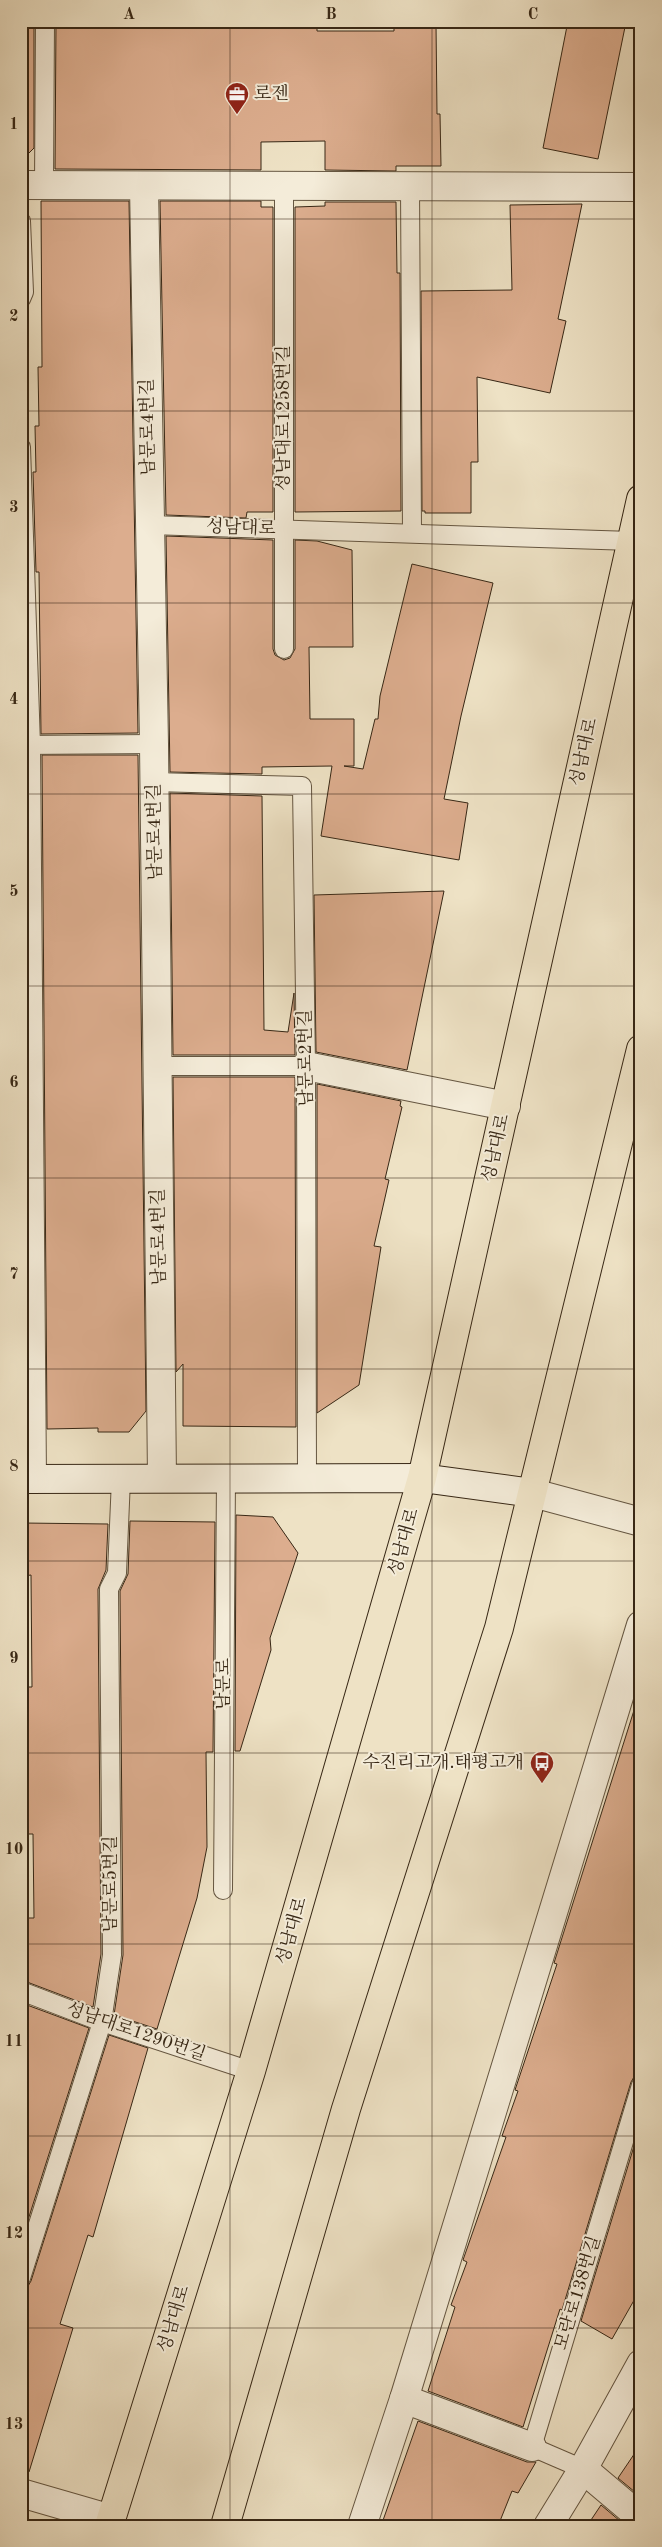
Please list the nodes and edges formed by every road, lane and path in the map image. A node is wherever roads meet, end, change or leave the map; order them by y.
1 (45, 21) edge
2 (33, 185) edge
3 (144, 186) junction
4 (284, 186) junction
5 (410, 186) junction
6 (641, 187) edge
7 (21, 221) edge
8 (21, 299) edge
9 (21, 447) edge
10 (641, 499) edge
11 (150, 525) junction
12 (284, 529) junction
13 (412, 533) junction
14 (632, 540) junction
15 (284, 649) dead end
16 (154, 744) junction
17 (26, 745) edge
18 (154, 782) junction
19 (641, 1049) edge
20 (157, 1066) junction
21 (306, 1066) junction
22 (506, 1106) junction
23 (162, 1478) junction
24 (226, 1478) junction
25 (307, 1478) junction
26 (422, 1478) junction
27 (29, 1479) edge
28 (121, 1479) junction
29 (533, 1493) junction
30 (641, 1522) edge
31 (641, 1625) edge
32 (223, 1890) dead end
33 (21, 1991) edge
34 (102, 2022) junction
35 (252, 2072) junction
36 (641, 2085) edge
37 (21, 2278) edge
38 (641, 2364) edge
39 (404, 2399) junction
40 (532, 2446) junction
41 (582, 2469) junction
42 (21, 2493) edge
43 (641, 2518) edge
44 (110, 2522) edge
45 (225, 2526) edge
46 (362, 2526) edge
47 (548, 2526) edge

1 - 2 lane
2 - 3 street
3 - 4 street
3 - 11 street, 남문로4번길
4 - 5 street
4 - 12 lane, 성남대로1258번길
5 - 6 street
5 - 13 lane
7 - 8 lane
9 - 17 lane
10 - 14 main road, 성남대로
11 - 12 lane, 성남대로
11 - 16 street, 남문로4번길
12 - 13 lane, 성남대로
12 - 15 lane, 성남대로1258번길
13 - 14 lane, 성남대로
14 - 22 main road, 성남대로
16 - 17 lane
16 - 18 street, 남문로4번길
17 - 27 lane
18 - 20 street, 남문로4번길
18 - 21 lane, 남문로2번길
19 - 29 main road
20 - 21 lane
20 - 23 street, 남문로4번길
21 - 22 street
21 - 25 lane, 남문로2번길
22 - 26 main road, 성남대로
23 - 24 street
23 - 28 street
24 - 25 street
24 - 32 lane, 남문로
25 - 26 street
26 - 29 street
26 - 35 main road, 성남대로
27 - 28 street
28 - 34 lane, 남문로5번길
29 - 30 street
29 - 45 main road
31 - 39 street
33 - 34 lane, 성남대로1290번길
34 - 35 lane, 성남대로1290번길
34 - 37 lane, 남문로5번길
35 - 44 main road, 성남대로
36 - 40 lane, 모란로138번길
38 - 41 street
39 - 40 street
39 - 46 street
40 - 41 lane
41 - 43 street
41 - 47 street
42 - 44 street

